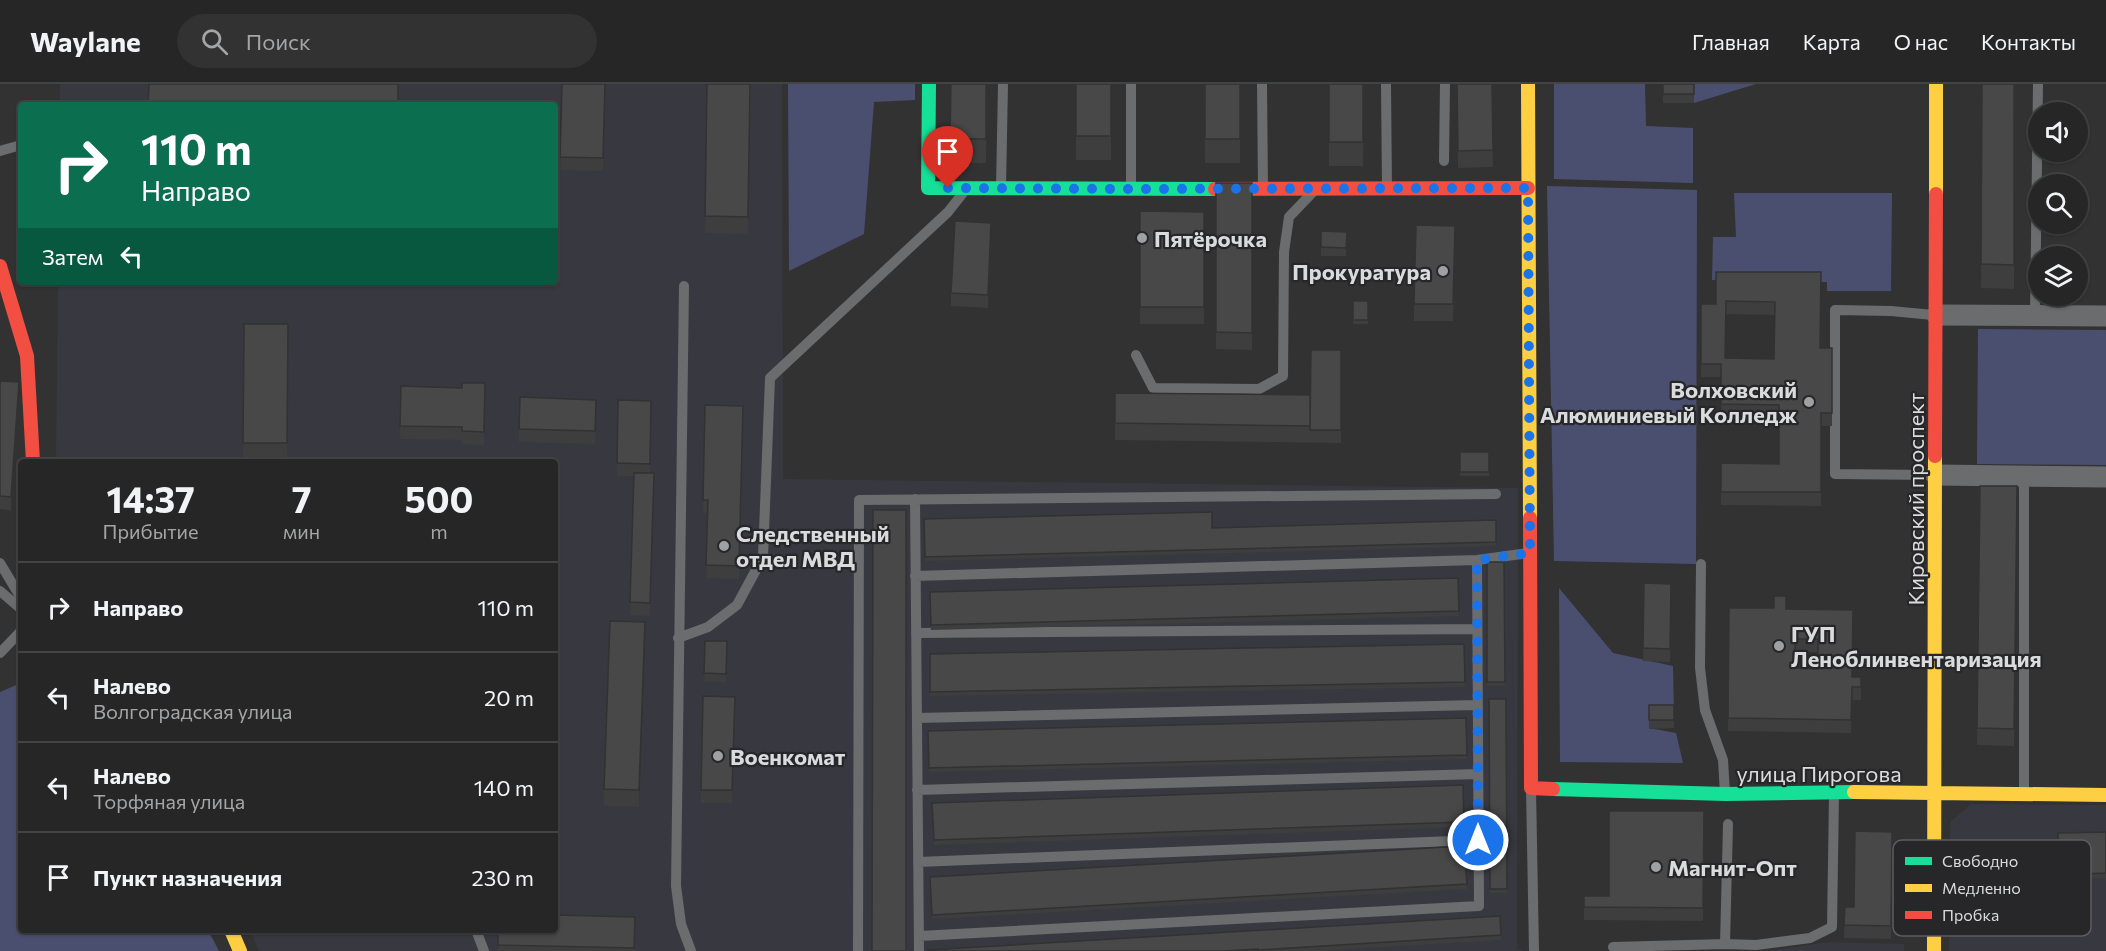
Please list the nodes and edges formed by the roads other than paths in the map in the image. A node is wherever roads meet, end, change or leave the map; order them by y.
1 (929, 84) edge
2 (1003, 84) edge
3 (1131, 84) edge
4 (1262, 84) edge
5 (1386, 84) edge
6 (1445, 84) edge
7 (1528, 84) edge
8 (1936, 84) edge
9 (2038, 84) edge
10 (18, 146) edge
11 (0, 151) edge
12 (1444, 161) dead end
13 (968, 188) junction
14 (1001, 188) junction
15 (1316, 188) junction
16 (1387, 188) junction
17 (1528, 188) junction
18 (1131, 189) junction
19 (1263, 189) junction
20 (0, 266) edge
21 (684, 286) dead end
22 (1936, 315) junction
23 (2035, 315) junction
24 (2106, 316) edge
25 (1136, 355) dead end
26 (33, 459) edge
27 (1936, 475) junction
28 (2024, 476) junction
29 (2106, 477) edge
30 (1496, 494) dead end
31 (915, 499) junction
32 (1530, 553) junction
33 (1477, 560) junction
34 (0, 563) edge
35 (1701, 564) dead end
36 (915, 576) junction
37 (0, 591) edge
38 (18, 593) edge
39 (18, 606) edge
40 (1477, 629) junction
41 (916, 633) junction
42 (18, 634) edge
43 (678, 638) junction
44 (0, 653) edge
45 (1478, 705) junction
46 (917, 718) junction
47 (1478, 774) junction
48 (1531, 788) junction
49 (917, 790) junction
50 (1834, 792) junction
51 (1725, 794) junction
52 (1936, 794) junction
53 (2024, 794) junction
54 (2106, 795) edge
55 (1728, 824) dead end
56 (1478, 840) junction
57 (1935, 840) edge
58 (918, 862) junction
59 (232, 933) edge
60 (477, 933) edge
61 (919, 936) junction
62 (1934, 936) edge
63 (1725, 944) junction
64 (1613, 947) dead end
65 (240, 951) edge
66 (484, 951) edge
67 (691, 951) edge
68 (858, 951) edge
69 (919, 951) edge
70 (1534, 951) edge
71 (1934, 951) edge

1 - 13 street
2 - 14 lane
3 - 18 lane
4 - 19 lane
5 - 16 lane
6 - 12 lane
7 - 17 street
8 - 22 street, Кировский проспект
9 - 23 lane
10 - 11 lane
13 - 14 street
13 - 43 lane
14 - 18 street
15 - 16 street
15 - 19 street
15 - 25 lane
16 - 17 street
17 - 32 street
18 - 19 street
20 - 26 street
21 - 43 lane
22 - 23 street
22 - 27 street, Кировский проспект
22 - 27 lane
23 - 24 street
27 - 28 street
27 - 52 street, Кировский проспект
28 - 29 street
28 - 53 lane
30 - 31 lane
31 - 36 lane
31 - 68 lane
32 - 33 lane
32 - 48 street
33 - 36 lane
33 - 40 lane
34 - 38 lane
35 - 51 lane
36 - 41 lane
37 - 39 lane
40 - 41 lane
40 - 45 lane
41 - 46 lane
42 - 44 lane
43 - 67 lane
45 - 46 lane
45 - 47 lane
46 - 49 lane
47 - 49 lane
47 - 56 lane
48 - 51 street, улица Пирогова
48 - 70 lane
49 - 58 lane
50 - 51 street, улица Пирогова
50 - 52 street, улица Пирогова
50 - 63 lane
52 - 53 street, улица Пирогова
52 - 57 street, Кировский проспект
53 - 54 street, улица Пирогова
55 - 63 lane
56 - 58 lane
56 - 61 lane
58 - 61 lane
59 - 65 street
60 - 66 lane
61 - 69 lane
62 - 71 street, Кировский проспект
63 - 64 lane

